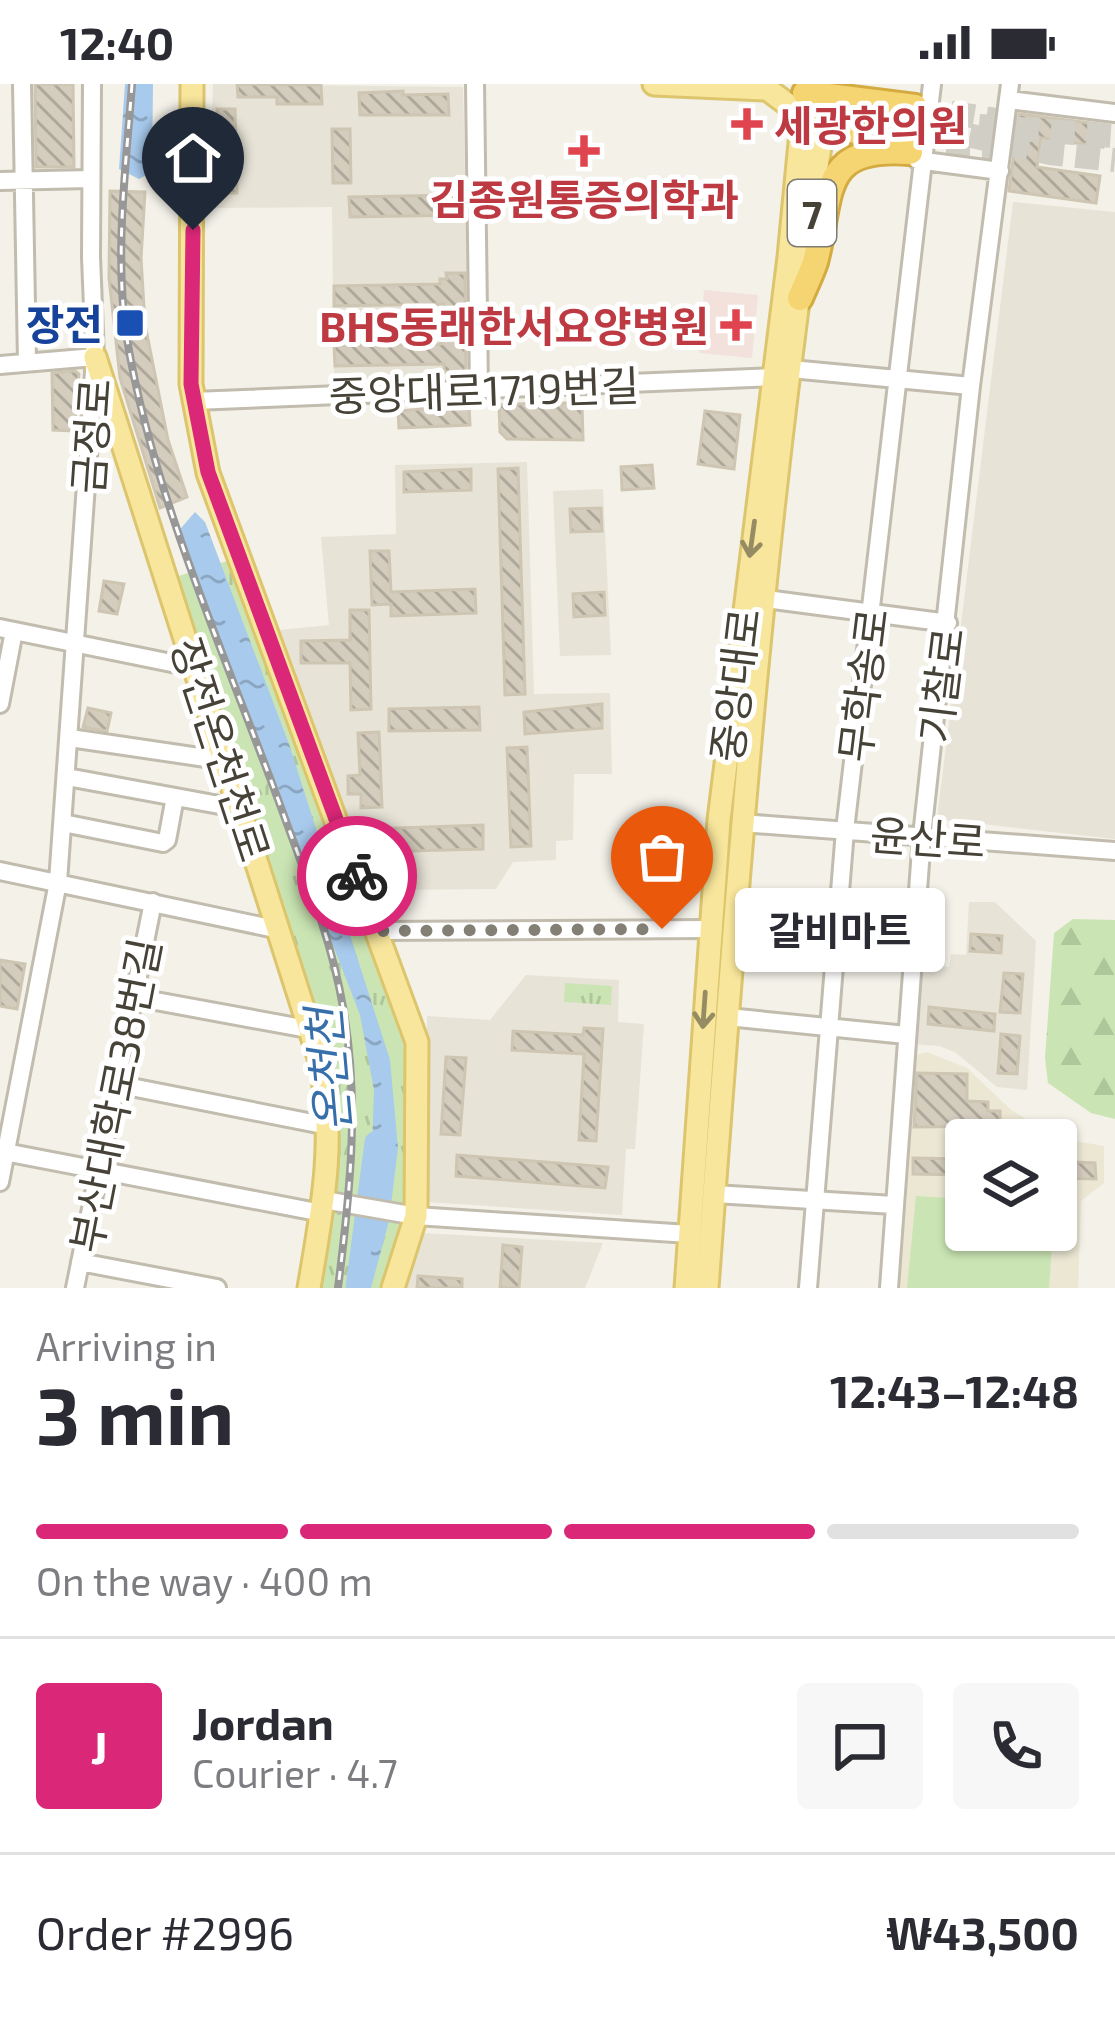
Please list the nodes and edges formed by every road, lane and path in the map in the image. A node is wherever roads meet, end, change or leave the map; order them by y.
1 (22, 84) edge
2 (92, 84) edge
3 (192, 84) edge
4 (475, 84) edge
5 (654, 84) edge
6 (729, 84) edge
7 (875, 84) edge
8 (932, 84) edge
9 (767, 89) junction
10 (1010, 92) edge
11 (816, 99) edge
12 (1115, 113) edge
13 (916, 156) junction
14 (1000, 171) junction
15 (91, 179) junction
16 (23, 180) junction
17 (0, 182) edge
18 (800, 298) junction
19 (95, 356) junction
20 (27, 362) junction
21 (0, 366) edge
22 (782, 373) junction
23 (896, 381) junction
24 (971, 386) junction
25 (479, 390) junction
26 (194, 401) junction
27 (766, 599) junction
28 (871, 613) junction
29 (948, 623) junction
30 (7, 629) edge
31 (77, 644) junction
32 (196, 668) junction
33 (0, 704) edge
34 (70, 738) junction
35 (226, 761) junction
36 (67, 777) junction
37 (175, 797) junction
38 (241, 809) junction
39 (63, 823) junction
40 (742, 823) junction
41 (844, 830) junction
42 (922, 836) junction
43 (1115, 851) edge
44 (0, 872) edge
45 (58, 882) junction
46 (153, 902) junction
47 (709, 929) junction
48 (280, 930) junction
49 (377, 931) junction
50 (134, 997) junction
51 (728, 1018) junction
52 (829, 1027) junction
53 (313, 1030) junction
54 (906, 1035) junction
55 (116, 1084) junction
56 (328, 1126) junction
57 (3, 1152) edge
58 (98, 1172) junction
59 (0, 1182) edge
60 (714, 1194) junction
61 (816, 1199) junction
62 (326, 1205) junction
63 (894, 1205) junction
64 (416, 1216) junction
65 (689, 1234) junction
66 (80, 1262) junction
67 (75, 1288) edge
68 (218, 1288) edge
69 (309, 1288) edge
70 (393, 1288) edge
71 (686, 1288) edge
72 (707, 1288) edge
73 (808, 1288) edge
74 (890, 1288) edge

1 - 16 street
2 - 15 street, 금정로
3 - 26 main road
4 - 25 street
5 - 9 main road
6 - 9 main road
7 - 11 highway
8 - 13 street, 무학송로
9 - 11 main road
10 - 12 street
10 - 14 street, 기찰로
11 - 13 highway
11 - 18 main road, 중앙대로 / 7
11 - 22 main road, 중앙대로 / 7
13 - 14 street
13 - 18 highway
13 - 23 street, 무학송로
14 - 24 street, 기찰로
15 - 16 street
15 - 19 street, 금정로
16 - 17 street
16 - 20 street
18 - 22 main road, 중앙대로 / 7
19 - 20 street
19 - 31 street, 금정로
19 - 32 main road, 장전온천천로
20 - 21 street
22 - 23 street, 중앙대로1719번길
22 - 25 street, 중앙대로1719번길
22 - 27 main road, 중앙대로 / 7
22 -> 47 main road, 중앙대로 / 7
23 - 24 street, 중앙대로1719번길
23 - 28 street, 무학송로
24 - 29 street, 기찰로
25 - 26 street, 중앙대로1719번길
26 - 49 main road
27 - 28 street
27 - 40 main road, 중앙대로 / 7
28 - 29 street
28 - 41 street, 무학송로
29 - 42 street, 기찰로
30 - 31 street
30 - 33 street
31 - 32 street
31 - 34 street, 금정로
32 - 35 main road, 장전온천천로
34 - 35 street
34 - 36 street, 금정로
35 - 38 main road, 장전온천천로
36 - 37 street
36 - 39 street, 금정로
37 - 38 street
37 - 39 street
38 - 48 main road, 장전온천천로
39 - 45 street, 금정로
40 - 41 street, 윤산로
40 - 51 main road, 중앙대로 / 7
41 - 42 street, 윤산로
41 - 52 street, 무학송로
42 - 43 street, 윤산로
42 - 54 street, 기찰로
44 - 45 street
45 - 46 street
45 - 57 street, 금정로
46 - 48 street
46 - 50 street, 부산대학로38번길
47 - 49 street
47 -> 65 main road, 중앙대로 / 7
48 - 53 main road, 장전온천천로
49 - 64 main road
50 - 53 street
50 - 55 street, 부산대학로38번길
51 - 52 street
51 - 60 main road, 중앙대로 / 7
52 - 54 street
52 - 61 street, 무학송로
53 - 56 main road, 장전온천천로
54 - 63 street, 기찰로
55 - 56 street
55 - 58 street, 부산대학로38번길
56 - 62 main road, 장전온천천로
57 - 58 street
57 - 59 street, 금정로
58 - 62 street
58 - 66 street, 부산대학로38번길
60 - 61 street
60 - 72 main road, 중앙대로 / 7
61 - 63 street
61 - 73 street, 무학송로
62 - 64 street
62 - 69 main road, 장전온천천로
63 - 74 street, 기찰로
64 - 65 street
64 - 70 main road
65 - 71 main road, 중앙대로 / 7
66 - 67 street, 부산대학로38번길
66 - 68 street

